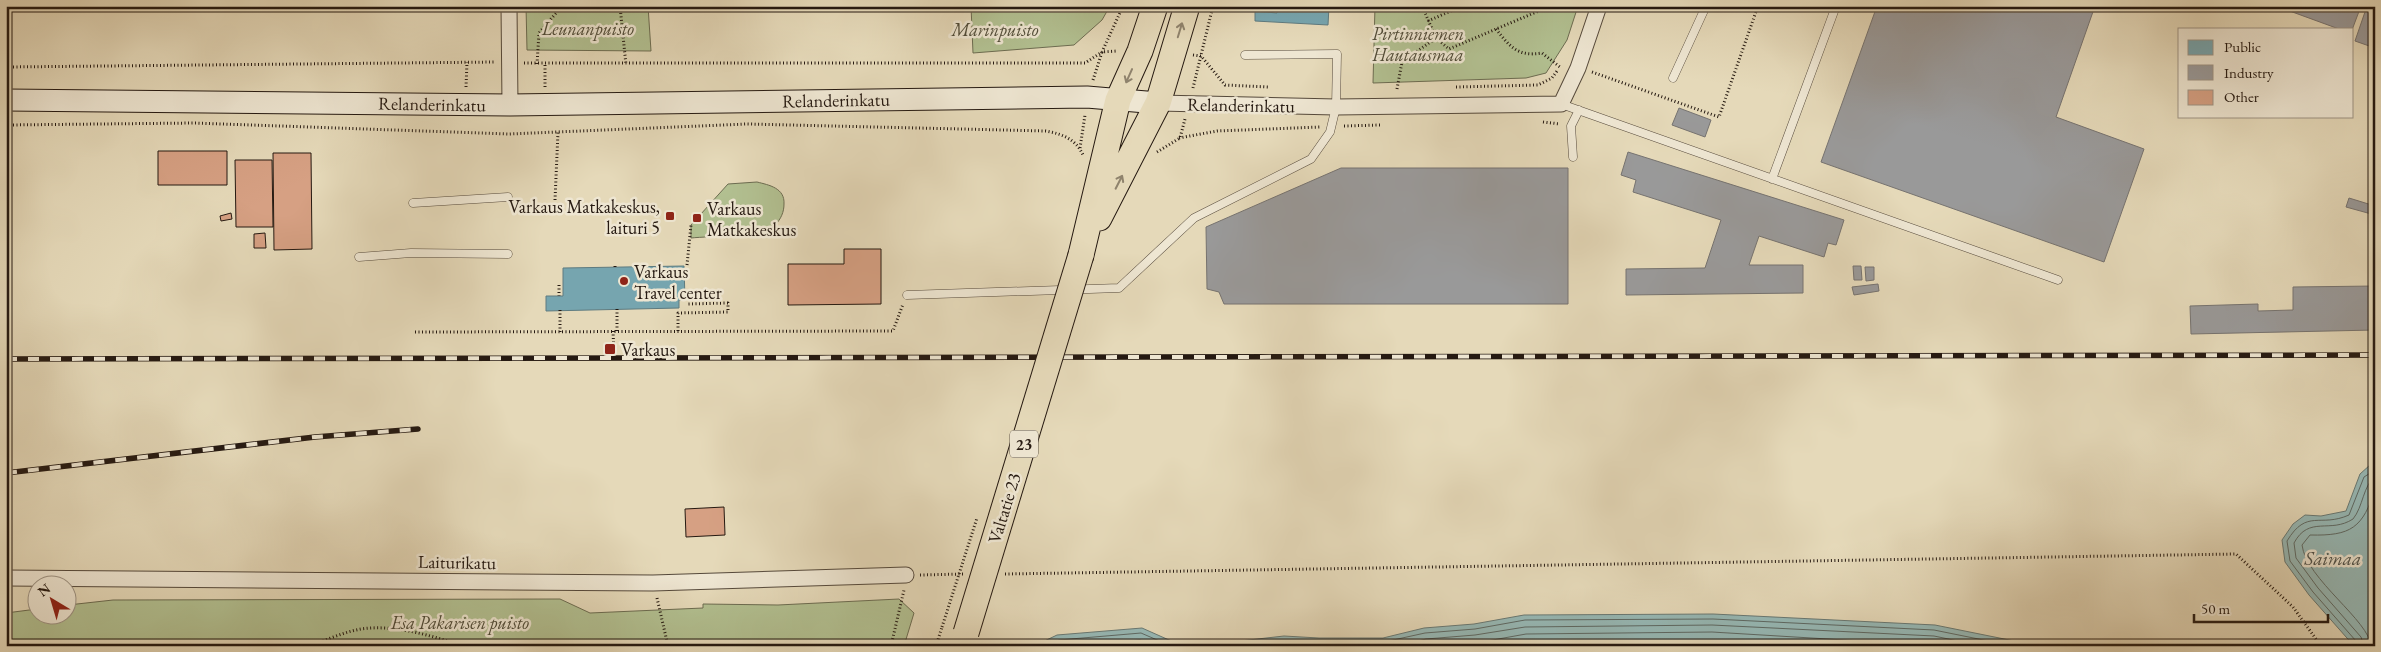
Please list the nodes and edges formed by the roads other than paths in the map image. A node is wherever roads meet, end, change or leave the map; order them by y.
1 (509, 6) edge
2 (1155, 6) edge
3 (1187, 6) edge
4 (1599, 6) edge
5 (1706, 6) edge
6 (1836, 6) edge
7 (1245, 54) dead end
8 (1673, 78) dead end
9 (6, 100) edge
10 (1118, 100) junction
11 (1158, 103) junction
12 (1561, 104) junction
13 (510, 105) junction
14 (1336, 106) junction
15 (1579, 110) junction
16 (1573, 157) dead end
17 (1772, 179) junction
18 (508, 197) dead end
19 (413, 203) dead end
20 (1083, 247) junction
21 (508, 254) dead end
22 (359, 257) dead end
23 (2058, 280) dead end
24 (907, 294) road end
25 (906, 575) road end
26 (6, 578) edge
27 (964, 639) edge

1 - 13 street
2 -> 10 highway, 23
11 -> 3 highway, 23
4 - 12 street
5 - 8 lane
6 - 17 lane
7 - 14 lane
9 - 13 main road, Relanderinkatu
10 - 11 main road, Relanderinkatu
10 - 13 main road, Relanderinkatu
10 - 20 highway, Valtatie 23 / 23
11 - 14 street, Relanderinkatu
20 -> 11 highway, Valtatie 23 / 23
12 - 14 street, Relanderinkatu
12 - 15 lane
14 - 24 lane
15 - 16 lane
15 - 17 lane
17 - 23 lane
18 - 19 lane
20 - 27 highway, Valtatie 23 / 23, bridge
21 - 22 lane
25 - 26 street, Laiturikatu

